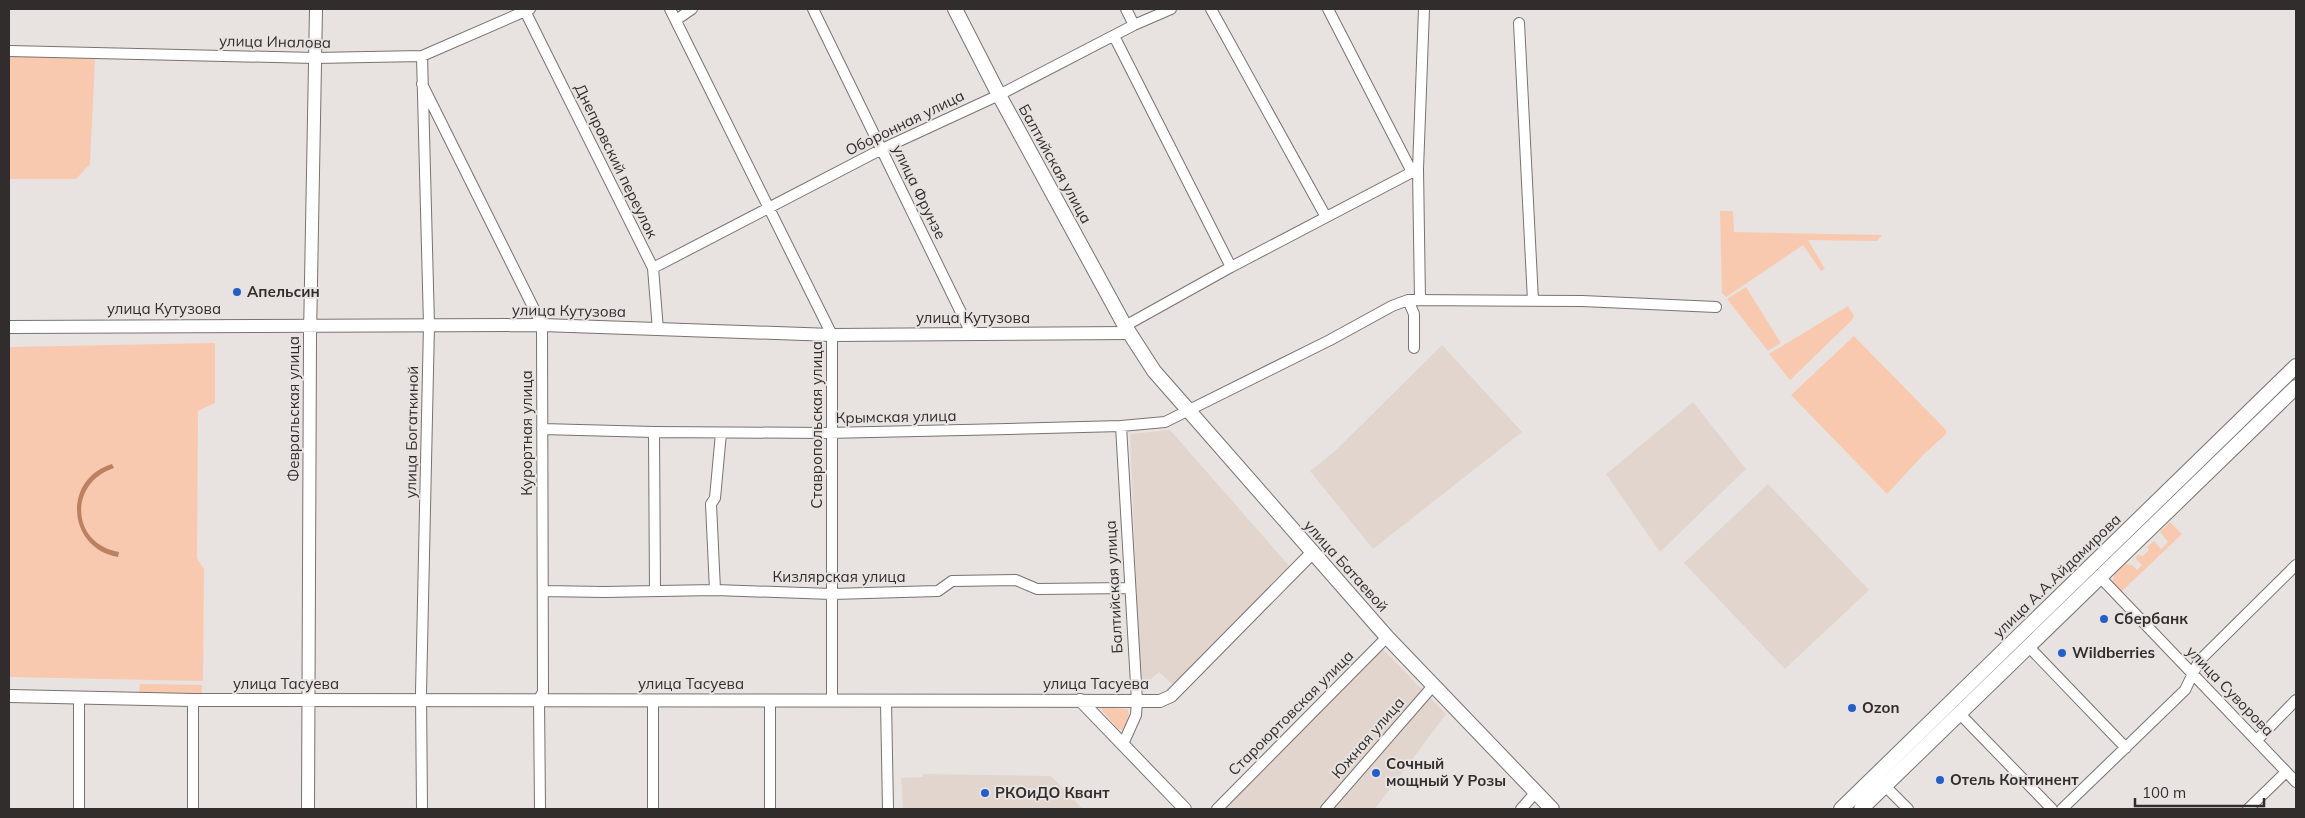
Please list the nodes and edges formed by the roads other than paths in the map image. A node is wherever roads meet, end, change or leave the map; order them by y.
1 (316, 9) edge
2 (670, 9) edge
3 (692, 9) edge
4 (813, 9) edge
5 (956, 9) edge
6 (1126, 9) edge
7 (1171, 9) edge
8 (1211, 9) edge
9 (1328, 9) edge
10 (1424, 9) edge
11 (528, 10) edge
12 (676, 20) junction
13 (1519, 23) dead end
14 (1134, 25) junction
15 (1114, 36) junction
16 (9, 52) edge
17 (422, 56) junction
18 (315, 58) junction
19 (422, 84) junction
20 (999, 95) junction
21 (882, 149) junction
22 (1415, 170) junction
23 (769, 208) junction
24 (1326, 217) junction
25 (1231, 267) junction
26 (653, 268) junction
27 (1408, 300) junction
28 (1420, 300) junction
29 (1533, 301) junction
30 (1716, 306) dead end
31 (311, 325) junction
32 (429, 325) junction
33 (542, 325) junction
34 (9, 326) edge
35 (658, 330) junction
36 (1127, 330) junction
37 (832, 335) junction
38 (972, 335) junction
39 (1414, 348) dead end
40 (2296, 366) edge
41 (2296, 387) edge
42 (1188, 410) junction
43 (1121, 426) junction
44 (542, 429) junction
45 (654, 432) junction
46 (833, 432) junction
47 (721, 433) junction
48 (1312, 553) junction
49 (2296, 565) edge
50 (2100, 577) junction
51 (1130, 588) junction
52 (715, 590) junction
53 (542, 591) junction
54 (655, 591) junction
55 (832, 594) junction
56 (1387, 638) junction
57 (2028, 646) junction
58 (2192, 674) junction
59 (1432, 687) junction
60 (9, 696) edge
61 (79, 696) junction
62 (540, 699) junction
63 (193, 700) junction
64 (308, 700) junction
65 (421, 700) junction
66 (770, 700) junction
67 (832, 700) junction
68 (1080, 700) junction
69 (2296, 700) edge
70 (653, 701) junction
71 (1137, 701) junction
72 (886, 702) junction
73 (1959, 714) junction
74 (2257, 740) junction
75 (1123, 744) junction
76 (2126, 748) junction
77 (2286, 772) junction
78 (2296, 782) edge
79 (1885, 786) junction
80 (1536, 792) junction
81 (79, 809) edge
82 (193, 809) edge
83 (308, 809) edge
84 (422, 809) edge
85 (540, 809) edge
86 (653, 809) edge
87 (770, 809) edge
88 (888, 809) edge
89 (1185, 809) edge
90 (1217, 809) edge
91 (1326, 809) edge
92 (1521, 809) edge
93 (1552, 809) edge
94 (1841, 809) edge
95 (1861, 809) edge
96 (1908, 809) edge
97 (2052, 809) edge
98 (2062, 809) edge
99 (2248, 809) edge

1 - 18 street, Февральская улица
2 - 12 street, Ставропольская улица
3 - 12 street
4 - 21 street, улица Фрунзе
5 - 20 main road, Балтийская улица
6 - 14 street
7 - 14 street, Оборонная улица
8 - 24 street
9 - 22 street
10 - 22 street
11 - 17 street, улица Иналова
11 - 26 street, Днепровский переулок
12 - 23 street, Ставропольская улица
13 - 29 street
14 - 15 street, Оборонная улица
15 - 20 street, Оборонная улица
15 - 25 street
16 - 18 street, улица Иналова
17 - 18 street, улица Иналова
17 - 19 street, улица Богаткиной
18 - 31 street, Февральская улица
19 - 32 street, улица Богаткиной
19 - 33 street, Курортная улица
20 - 21 street, Оборонная улица
20 - 36 main road, Балтийская улица
21 - 23 street, Оборонная улица
21 - 38 street, улица Фрунзе
22 - 24 street
22 - 28 street
23 - 26 street, Оборонная улица
23 - 37 street, Ставропольская улица
24 - 25 street
25 - 36 street
26 - 35 street, Днепровский переулок
27 - 28 street
27 - 39 street
27 - 42 street, Крымская улица
28 - 29 street
29 - 30 street
31 - 32 street, улица Кутузова
31 - 34 street, улица Кутузова
31 - 64 street, Февральская улица
32 - 33 street, улица Кутузова
32 - 65 street, улица Богаткиной
33 - 35 street, улица Кутузова
33 - 44 street, Курортная улица
35 - 37 street, улица Кутузова
36 - 38 street, улица Кутузова
36 - 42 main road, улица Батаевой
37 - 38 street, улица Кутузова
37 - 46 street, Ставропольская улица
40 - 94 main road, улица А.А.Айдамирова
41 - 50 main road, улица А.А.Айдамирова
42 - 43 street, Крымская улица
42 - 48 main road, улица Батаевой
43 - 46 street, Крымская улица
43 - 51 street, Балтийская улица
44 - 45 street, Крымская улица
44 - 53 street, Курортная улица
45 - 47 street, Крымская улица
45 - 54 street
46 - 47 street, Крымская улица
46 - 55 street, Ставропольская улица
47 - 52 street
48 - 56 main road, улица Батаевой
48 - 71 street, улица Тасуева
49 - 58 street
50 - 57 main road, улица А.А.Айдамирова
50 - 58 street, улица Суворова
51 - 55 street, Кизлярская улица
51 - 71 street, Балтийская улица
52 - 54 street, Кизлярская улица
52 - 55 street, Кизлярская улица
53 - 54 street, Кизлярская улица
53 - 62 street, Курортная улица
55 - 67 street, Ставропольская улица
56 - 59 main road, улица Батаевой
56 - 90 street, Староюртовская улица
57 - 73 main road, улица А.А.Айдамирова
57 - 76 street
58 - 74 street, улица Суворова
58 - 76 street
59 - 80 main road, улица Батаевой
59 - 91 street, Южная улица
60 - 61 street, улица Тасуева
61 - 63 street, улица Тасуева
61 - 81 street
62 - 65 street, улица Тасуева
62 - 70 street, улица Тасуева
62 - 85 street, Курортная улица
63 - 64 street, улица Тасуева
63 - 82 street
64 - 65 street, улица Тасуева
64 - 83 street, Февральская улица
65 - 84 street, улица Богаткиной
66 - 67 street, улица Тасуева
66 - 70 street, улица Тасуева
66 - 87 street
67 - 72 street, улица Тасуева
68 - 71 street, улица Тасуева
68 - 72 street, улица Тасуева
68 - 75 street
69 - 74 street
70 - 86 street
71 - 75 street, Балтийская улица
72 - 88 street
73 - 79 main road, улица А.А.Айдамирова
73 - 97 street
74 - 77 street, улица Суворова
75 - 89 street
76 - 98 street
77 - 78 street, улица Суворова
77 - 99 street
79 - 95 main road, улица А.А.Айдамирова
79 - 96 street
80 - 92 street
80 - 93 main road, улица Батаевой

